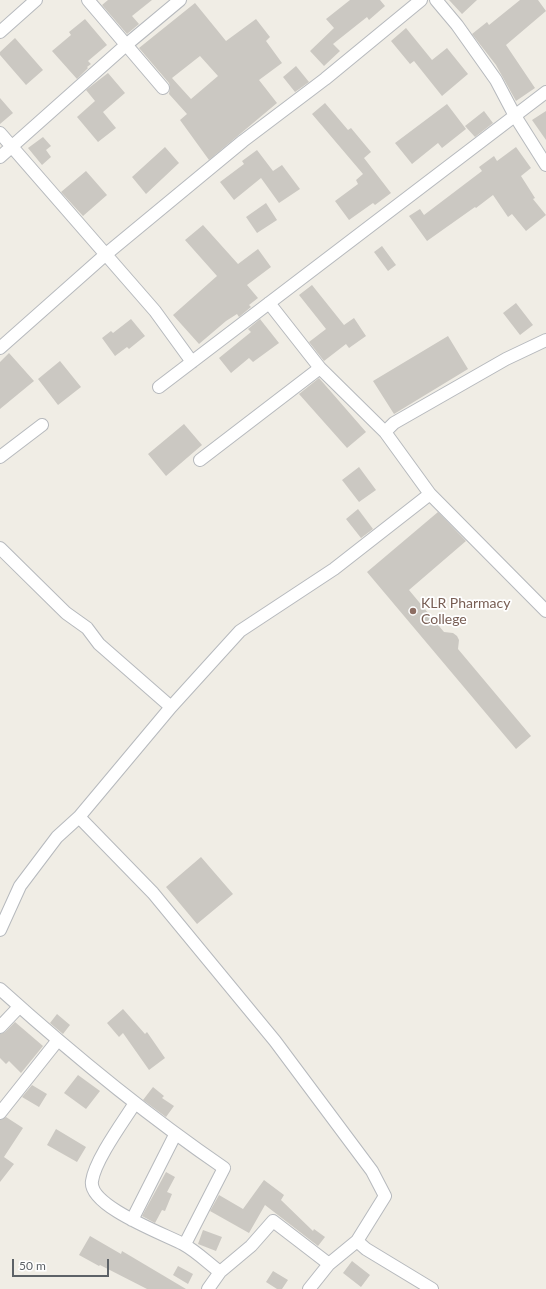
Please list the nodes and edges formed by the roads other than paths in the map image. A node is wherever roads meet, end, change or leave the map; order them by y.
1 (36, 0) edge
2 (88, 0) edge
3 (180, 0) edge
4 (421, 0) edge
5 (436, 0) edge
6 (0, 32) edge
7 (126, 45) junction
8 (163, 88) dead end
9 (546, 92) edge
10 (515, 116) junction
11 (0, 133) edge
12 (12, 147) junction
13 (0, 157) edge
14 (546, 165) edge
15 (105, 255) junction
16 (269, 303) junction
17 (546, 340) edge
18 (0, 348) edge
19 (192, 362) junction
20 (320, 368) junction
21 (159, 387) dead end
22 (42, 425) dead end
23 (385, 432) junction
24 (0, 456) edge
25 (200, 460) dead end
26 (430, 494) junction
27 (0, 548) edge
28 (546, 611) edge
29 (171, 707) junction
30 (79, 818) junction
31 (0, 930) edge
32 (0, 989) edge
33 (20, 1007) junction
34 (0, 1027) edge
35 (58, 1040) junction
36 (135, 1103) junction
37 (0, 1113) edge
38 (175, 1135) junction
39 (132, 1220) junction
40 (357, 1241) junction
41 (185, 1244) junction
42 (329, 1264) junction
43 (220, 1272) junction
44 (208, 1289) edge
45 (309, 1289) edge
46 (432, 1289) edge

1 - 6 street
2 - 7 street
3 - 7 street
4 - 15 street
5 - 10 street
7 - 8 street
7 - 12 street
9 - 10 street
10 - 14 street
10 - 16 street
11 - 12 street
12 - 13 street
12 - 15 street
15 - 18 street
15 - 19 street
16 - 19 street
16 - 20 street
17 - 23 street
19 - 21 street
20 - 23 street
20 - 25 street
22 - 24 street
23 - 26 street
26 - 28 street
26 - 29 street
27 - 29 street
29 - 30 street
30 - 31 street
30 - 40 street
32 - 33 street
33 - 34 street
33 - 35 street
35 - 36 street
35 - 37 street
36 - 38 street
36 - 39 street
38 - 39 street
38 - 41 street
39 - 41 street
40 - 42 street
40 - 46 street
41 - 43 street
42 - 43 street
42 - 45 street
43 - 44 street

